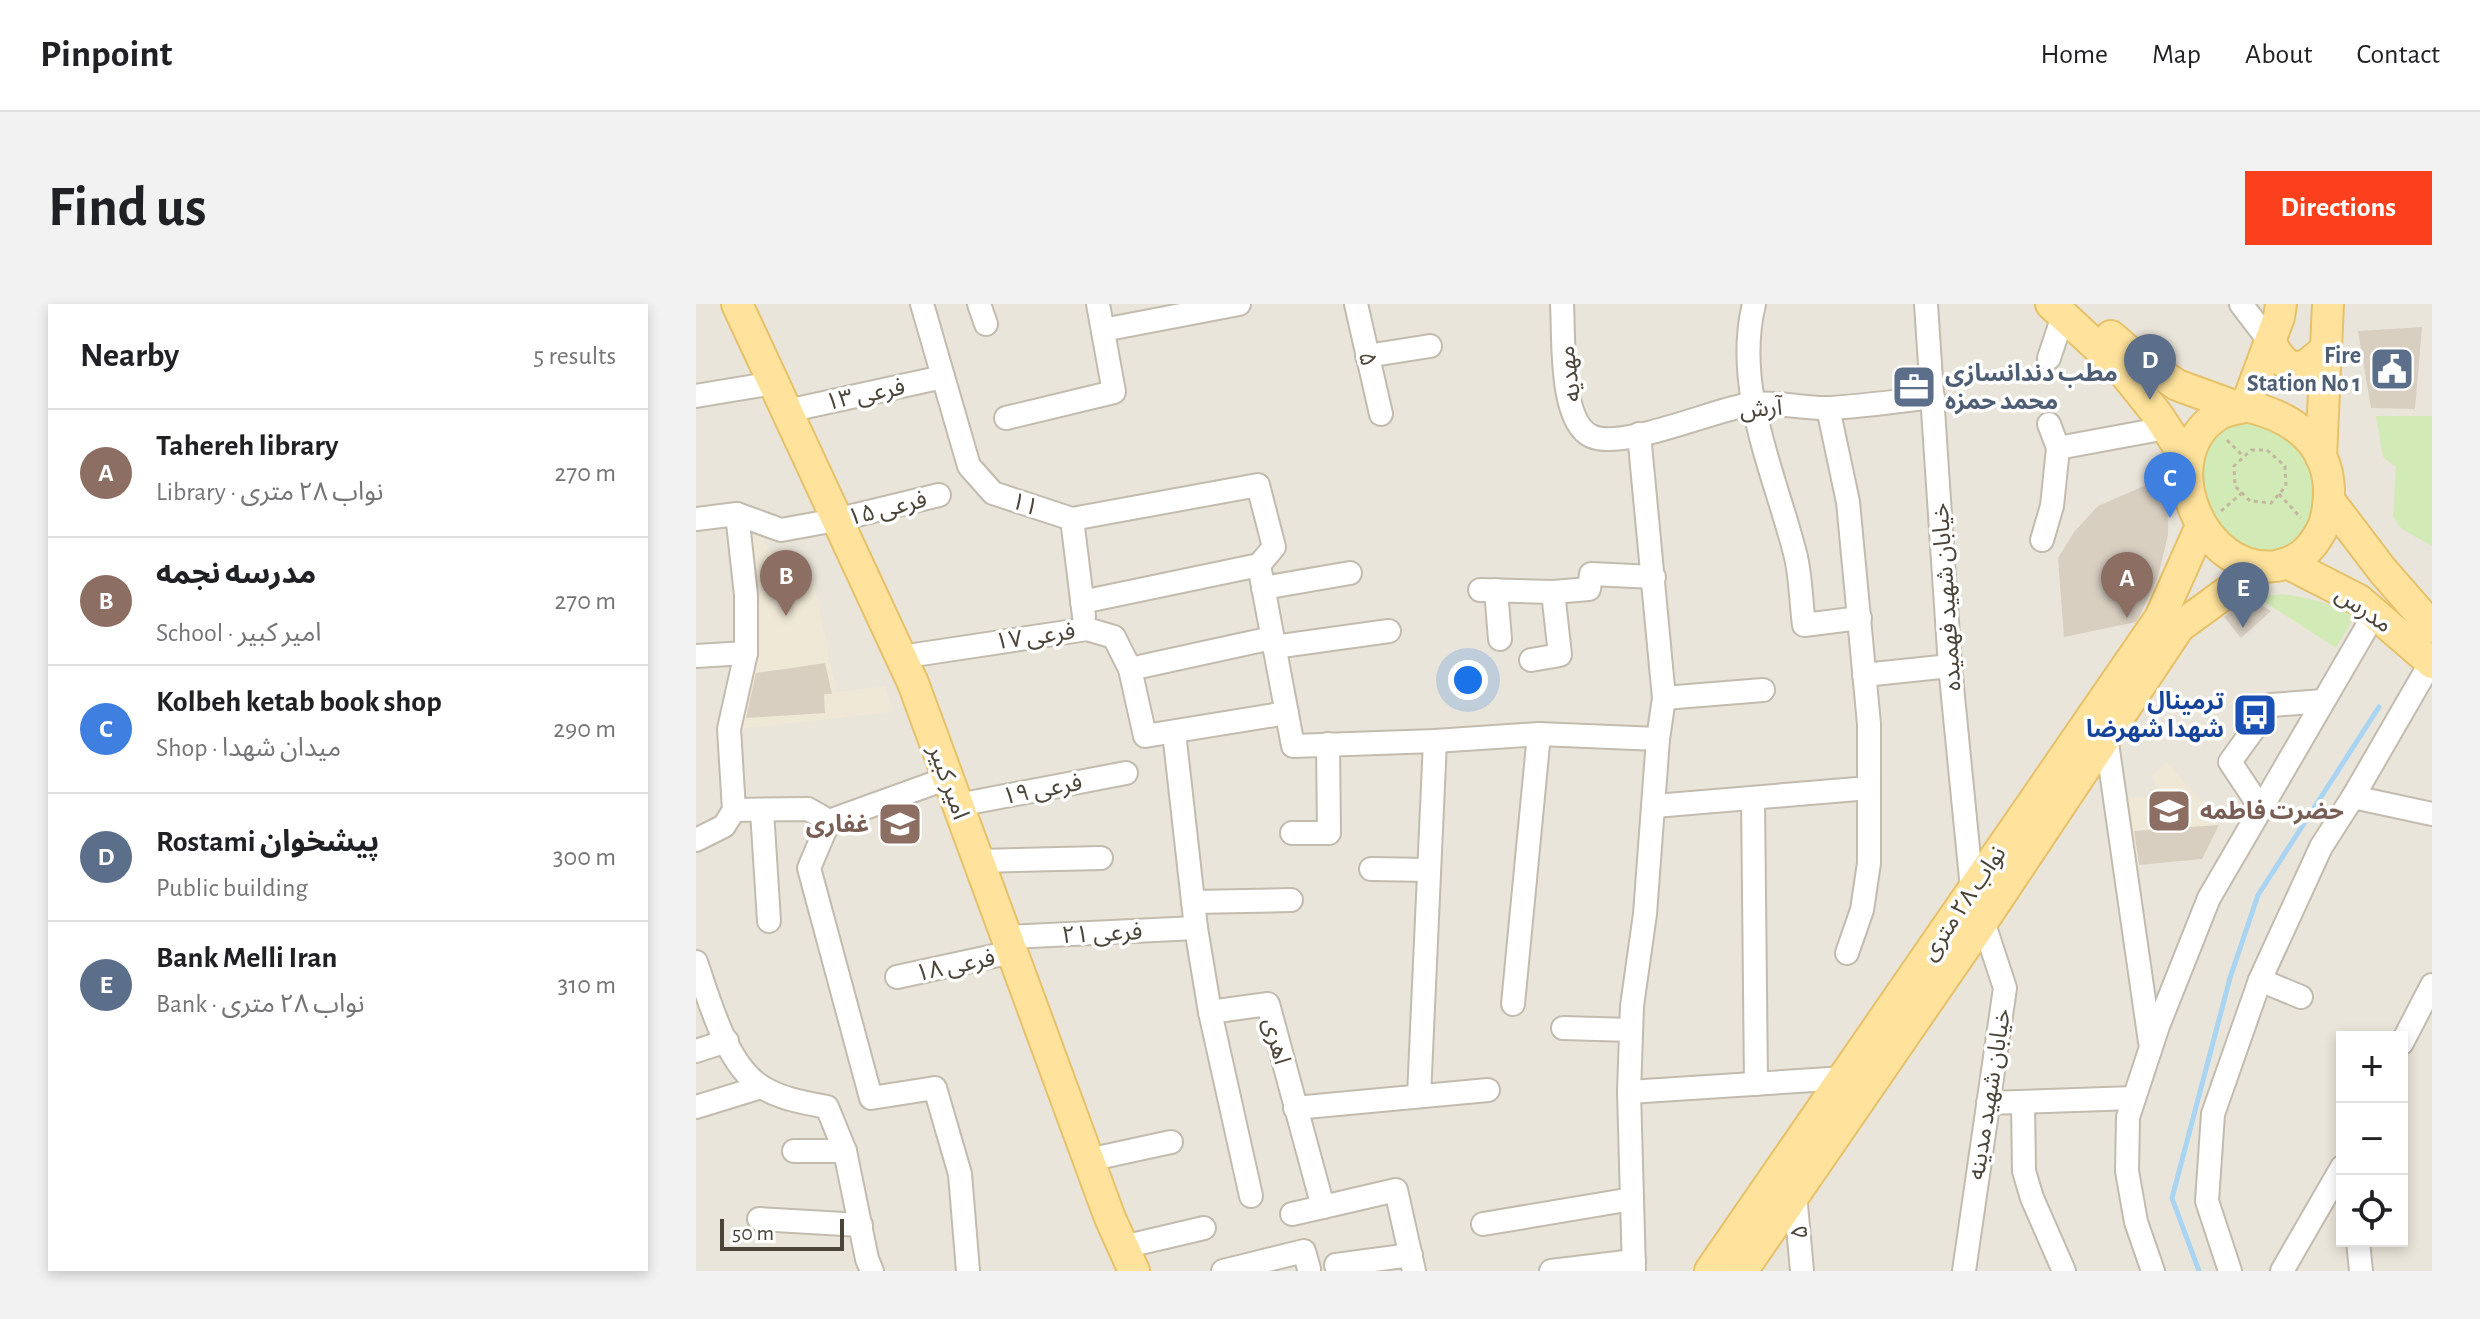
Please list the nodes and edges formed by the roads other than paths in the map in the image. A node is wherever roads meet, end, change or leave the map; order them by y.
1 (737, 304) edge
2 (922, 304) edge
3 (1098, 304) edge
4 (1239, 304) edge
5 (1356, 304) edge
6 (1562, 304) edge
7 (1754, 304) edge
8 (1926, 304) edge
9 (2241, 304) edge
10 (2281, 304) edge
11 (2328, 304) edge
12 (2064, 308) edge
13 (1171, 311) edge
14 (1103, 330) junction
15 (2270, 342) junction
16 (1430, 346) dead end
17 (2326, 348) junction
18 (1367, 356) junction
19 (2049, 358) dead end
20 (943, 377) junction
21 (774, 383) junction
22 (696, 396) edge
23 (1933, 397) junction
24 (1752, 404) junction
25 (2243, 407) junction
26 (1828, 408) junction
27 (787, 411) junction
28 (1381, 414) dead end
29 (1006, 418) dead end
30 (2049, 424) dead end
31 (2166, 428) junction
32 (1639, 434) junction
33 (1591, 437) joint
34 (2058, 448) junction
35 (2321, 457) junction
36 (2188, 461) junction
37 (939, 495) dead end
38 (2329, 500) junction
39 (737, 514) junction
40 (696, 519) edge
41 (1072, 519) junction
42 (836, 520) junction
43 (2201, 526) junction
44 (2042, 540) dead end
45 (1259, 565) junction
46 (2274, 566) junction
47 (2383, 571) junction
48 (1350, 573) dead end
49 (1654, 577) junction
50 (2175, 586) junction
51 (1263, 588) junction
52 (1553, 592) junction
53 (1082, 602) junction
54 (2206, 607) junction
55 (2367, 607) junction
56 (1860, 618) junction
57 (2432, 627) edge
58 (1087, 629) junction
59 (1389, 631) dead end
60 (1500, 639) dead end
61 (1273, 642) junction
62 (746, 653) junction
63 (696, 656) edge
64 (901, 657) junction
65 (1531, 660) dead end
66 (2431, 663) edge
67 (1950, 666) junction
68 (1130, 669) junction
69 (1864, 675) junction
70 (1763, 690) dead end
71 (1664, 698) junction
72 (2323, 701) junction
73 (1287, 713) junction
74 (1174, 732) junction
75 (1539, 734) junction
76 (2106, 736) junction
77 (1658, 739) junction
78 (1435, 741) junction
79 (1328, 744) junction
80 (1126, 773) dead end
81 (1869, 788) junction
82 (953, 792) junction
83 (2353, 797) junction
84 (1753, 798) junction
85 (1655, 806) junction
86 (2260, 807) junction
87 (734, 810) junction
88 (762, 811) junction
89 (2432, 814) edge
90 (829, 821) junction
91 (1292, 833) dead end
92 (696, 840) edge
93 (1101, 858) dead end
94 (979, 861) junction
95 (1371, 869) dead end
96 (1429, 870) junction
97 (1972, 889) junction
98 (1291, 900) dead end
99 (1193, 902) junction
100 (769, 921) dead end
101 (1983, 921) junction
102 (1196, 928) junction
103 (1010, 944) junction
104 (1847, 953) dead end
105 (696, 962) edge
106 (897, 977) dead end
107 (2260, 980) junction
108 (2432, 985) edge
109 (2301, 997) dead end
110 (1513, 1004) dead end
111 (1210, 1012) junction
112 (1563, 1028) dead end
113 (1631, 1030) junction
114 (2408, 1031) edge
115 (727, 1041) junction
116 (2151, 1047) junction
117 (696, 1051) edge
118 (1845, 1078) junction
119 (1756, 1084) junction
120 (761, 1087) junction
121 (1488, 1090) dead end
122 (1629, 1092) junction
123 (1419, 1096) junction
124 (2134, 1098) junction
125 (2023, 1102) junction
126 (1988, 1103) junction
127 (696, 1107) edge
128 (1295, 1108) junction
129 (1171, 1142) dead end
130 (794, 1151) dead end
131 (845, 1151) junction
132 (1088, 1160) junction
133 (2337, 1175) edge
134 (1795, 1194) junction
135 (1251, 1196) dead end
136 (1632, 1199) junction
137 (1323, 1207) junction
138 (1292, 1214) dead end
139 (759, 1219) dead end
140 (1483, 1224) dead end
141 (861, 1225) junction
142 (1204, 1228) dead end
143 (2359, 1247) edge
144 (1128, 1259) edge
145 (1412, 1263) edge
146 (1336, 1265) dead end
147 (1634, 1266) edge
148 (1309, 1269) dead end
149 (872, 1271) edge
150 (968, 1271) edge
151 (1223, 1271) edge
152 (1551, 1271) edge
153 (1710, 1271) edge
154 (1742, 1271) edge
155 (1802, 1271) edge
156 (1964, 1271) edge
157 (2064, 1271) edge
158 (2153, 1271) edge
159 (2230, 1271) edge
160 (2282, 1271) edge
161 (2361, 1271) edge

1 - 21 main road, امیر کبیر
2 - 20 street, ۱۱
3 - 14 street
4 - 13 street
5 - 18 street, ۵
6 - 33 street, مهدیه
7 - 24 street
8 - 23 street, خیابان شهید فهمیده
9 - 15 street
10 - 15 main road
11 - 17 main road
12 - 19 street
12 - 25 main road
12 - 31 main road
13 - 14 street
14 - 29 street
15 - 17 main road
15 - 25 main road
16 - 18 street
17 - 35 main road
18 - 28 street, ۵
20 - 27 street, فرعی ۱۳
20 - 41 street, ۱۱
21 - 22 street
21 - 27 main road, امیر کبیر
23 - 26 street, آرش
23 - 67 street, خیابان شهید فهمیده
24 - 26 street, آرش
24 - 32 street, آرش
24 - 56 street
25 - 35 main road
25 - 36 main road
26 - 56 street
27 - 42 main road, امیر کبیر
30 - 34 street
31 - 34 street
31 - 36 main road
32 - 33 street, آرش
32 - 49 street
34 - 44 street
35 - 38 main road
36 - 43 main road
37 - 42 street, فرعی ۱۵
38 - 46 main road, نواب ۲۸ متری
38 - 47 main road, مدرس
39 - 40 street
39 - 42 street, فرعی ۱۵
39 - 62 street
41 - 45 street, ۱۱
41 - 53 street
42 - 64 main road, امیر کبیر
43 - 46 main road, مدرس
43 - 50 main road, نواب ۲۸ متری
45 - 51 street
45 - 53 street
46 - 54 main road, نواب ۲۸ متری
46 - 55 main road, مدرس
47 - 55 main road
47 - 57 main road, مدرس
48 - 51 street
49 - 52 street
49 - 71 street
50 - 54 main road
50 - 97 main road, نواب ۲۸ متری
51 - 61 street
52 - 60 street
52 - 65 street
53 - 58 street
54 - 76 main road, نواب ۲۸ متری
55 - 66 main road, مدرس
55 - 72 street
56 - 69 street
58 - 64 street, فرعی ۱۷
58 - 68 street, فرعی ۱۷
59 - 61 street
61 - 68 street
61 - 73 street
62 - 63 street
62 - 87 street
64 - 82 main road, امیر کبیر
66 - 83 street
67 - 69 street
67 - 97 street, خیابان شهید فهمیده
68 - 74 street, فرعی ۱۷
69 - 81 street
70 - 71 street
71 - 77 street
72 - 86 street
72 - 86 street
73 - 74 street, فرعی ۱۷
73 - 79 street
74 - 99 street
75 - 77 street
75 - 78 street
75 - 110 street
76 - 101 main road, نواب ۲۸ متری
76 - 116 street
77 - 85 street
78 - 79 street
78 - 96 street
79 - 91 street
80 - 82 street, فرعی ۱۹
81 - 84 street
81 - 104 street
82 - 90 street, فرعی ۱۹
82 - 94 main road, امیر کبیر
83 - 89 street
83 - 107 street
84 - 85 street
84 - 119 street
85 - 113 street
86 - 116 street
87 - 88 street
87 - 92 street
88 - 90 street
88 - 100 street
90 - 150 street
93 - 94 street
94 - 103 main road, امیر کبیر
95 - 96 street
96 - 123 street
97 - 118 main road, نواب ۲۸ متری
98 - 99 street
99 - 102 street
101 - 126 street, خیابان شهید مدینه
101 - 134 main road, نواب ۲۸ متری
102 - 103 street, فرعی ۲۱
102 - 111 street
103 - 106 street, فرعی ۱۸
103 - 132 main road, امیر کبیر
105 - 115 street
107 - 109 street
107 - 159 street
108 - 114 street
111 - 128 street, اهری
111 - 135 street
112 - 113 street
113 - 122 street
115 - 117 street
115 - 120 street
116 - 124 street
118 - 119 street
118 - 153 main road, نواب ۲۸ متری
119 - 122 street
120 - 127 street
120 - 131 street
121 - 123 street
122 - 136 street
123 - 128 street
124 - 125 street
124 - 158 street
125 - 126 street
125 - 157 street
126 - 156 street, خیابان شهید مدینه
128 - 137 street, اهری
129 - 132 street
130 - 131 street
131 - 141 street
132 - 144 main road, امیر کبیر
133 - 160 street
134 - 154 main road, نواب ۲۸ متری
134 - 155 street, ۵
136 - 140 street
136 - 147 street
137 - 138 street
137 - 145 street
139 - 141 street
141 - 149 street
142 - 144 street
143 - 161 street
145 - 146 street
147 - 152 street
148 - 151 street

